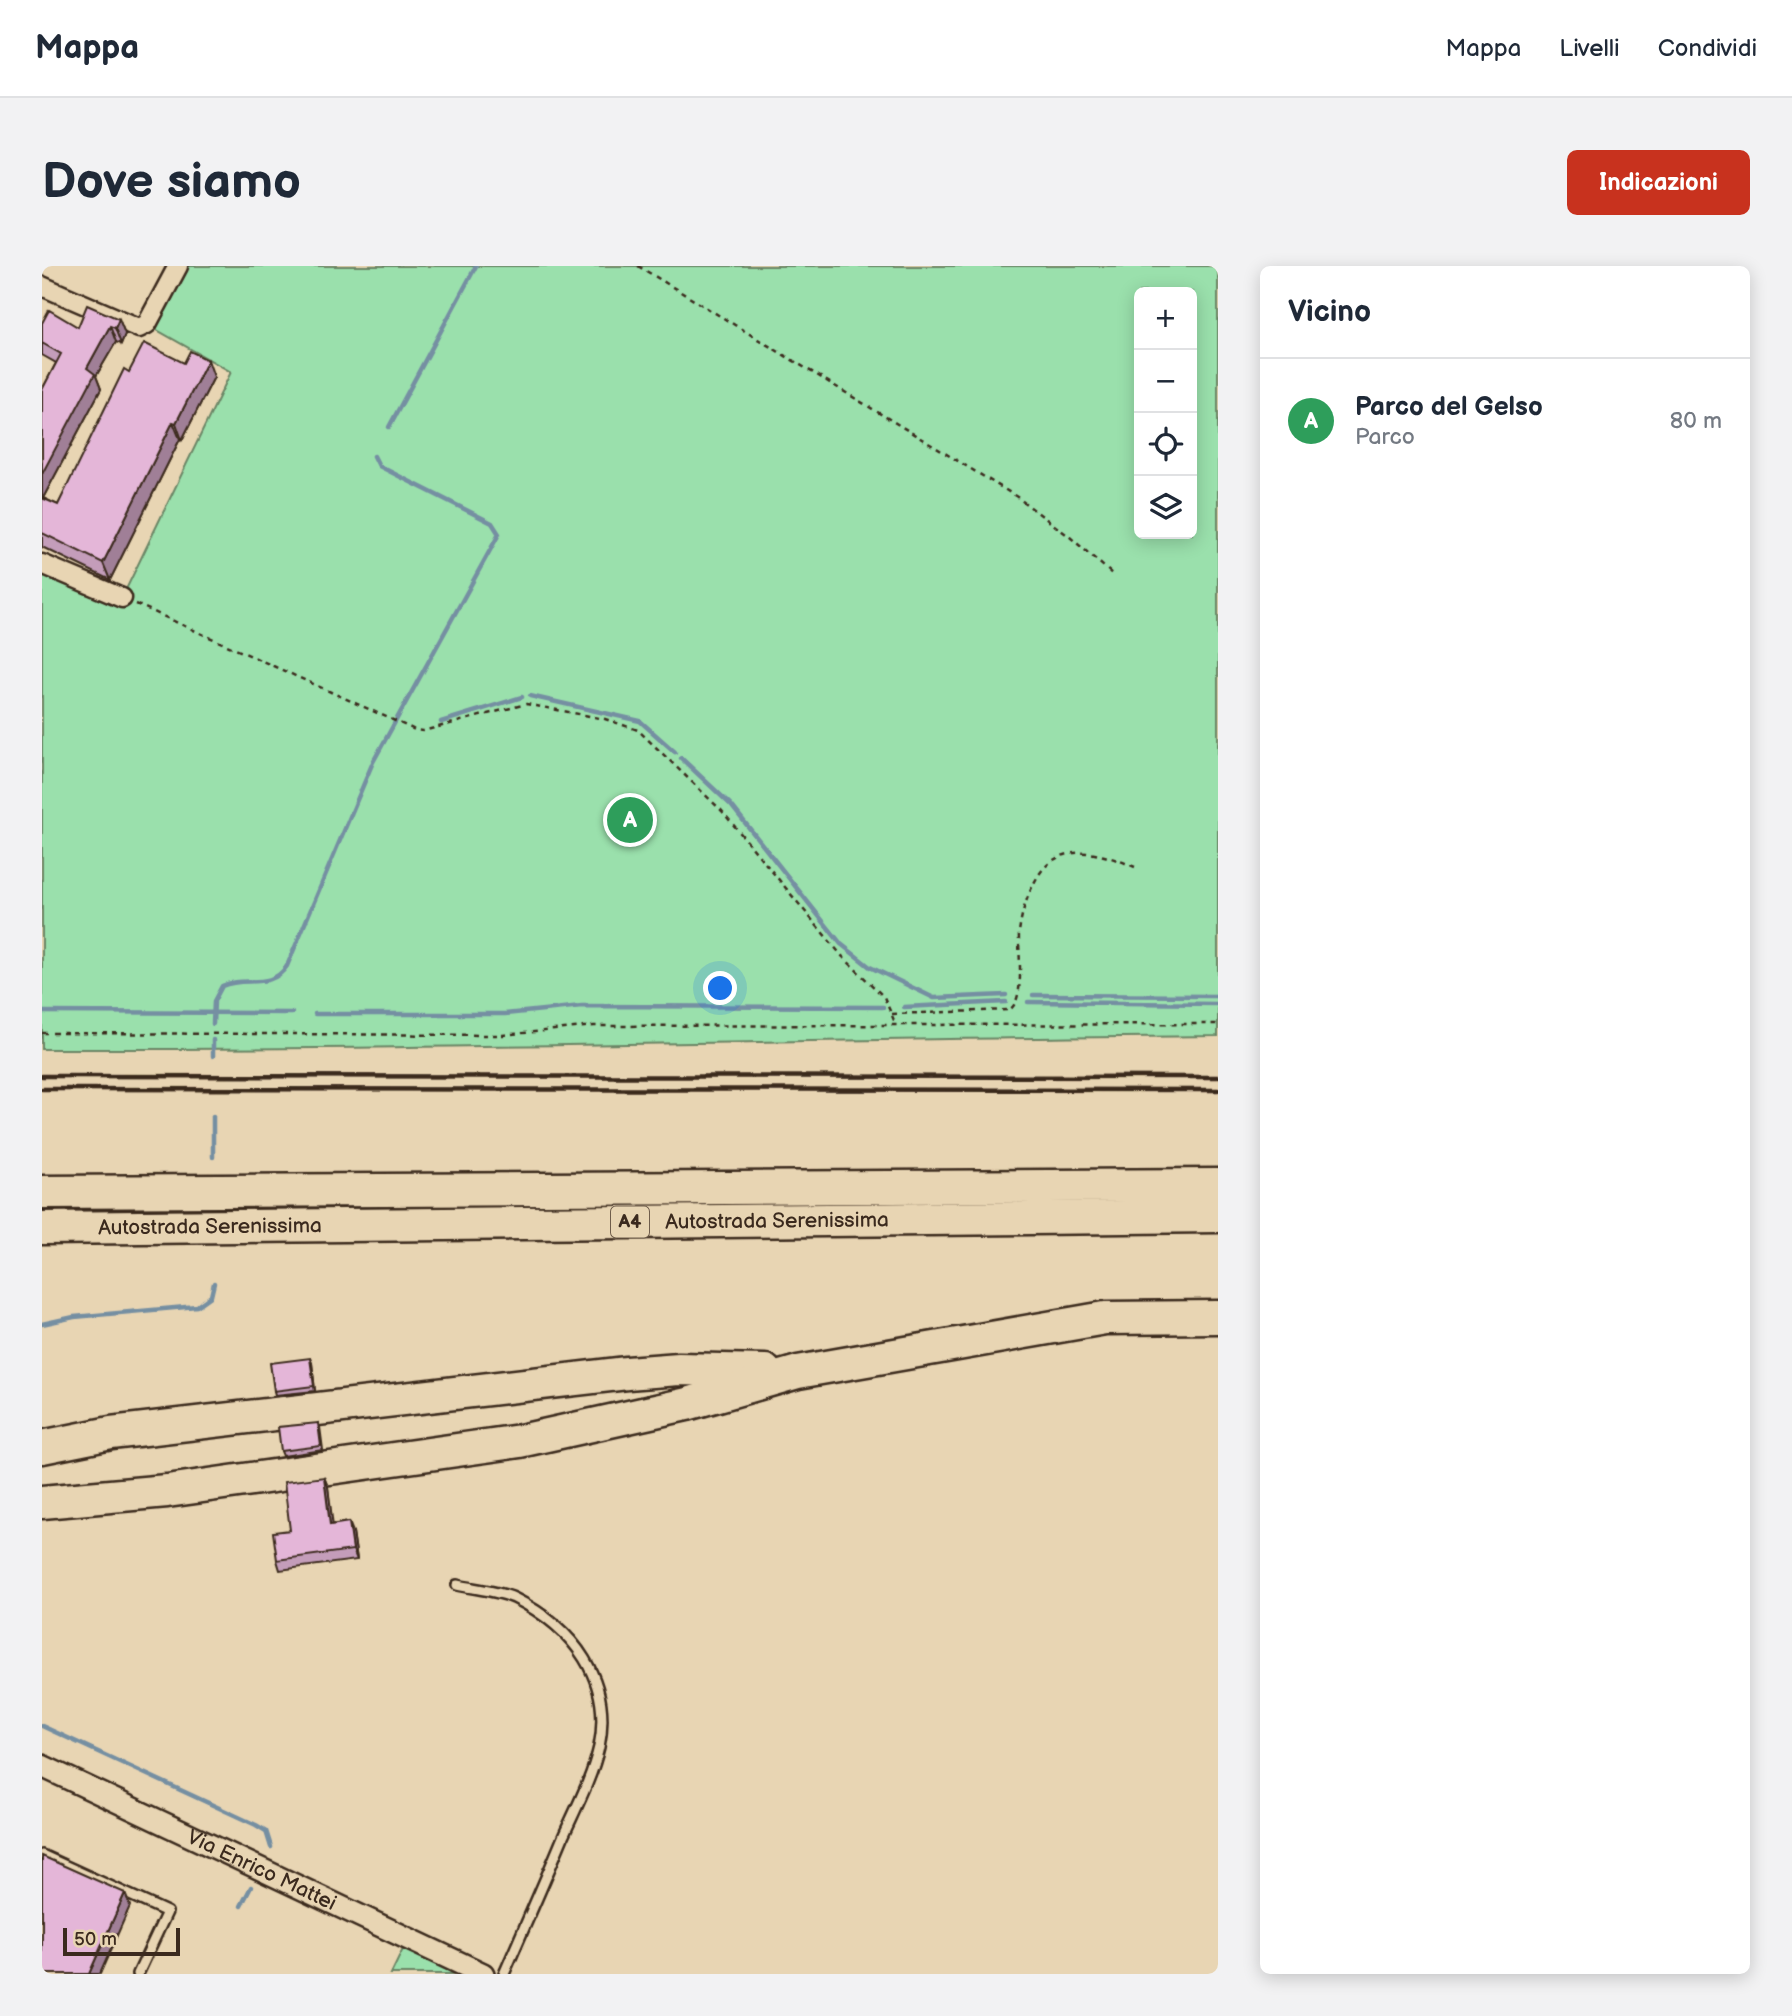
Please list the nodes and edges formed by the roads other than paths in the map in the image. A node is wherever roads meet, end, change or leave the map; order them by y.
1 (178, 266) edge
2 (42, 286) edge
3 (42, 564) edge
4 (122, 598) road end
5 (42, 1178) edge
6 (1218, 1185) edge
7 (290, 1190) junction
8 (42, 1192) edge
9 (1218, 1216) edge
10 (42, 1228) edge
11 (1218, 1317) edge
12 (1218, 1334) edge
13 (985, 1340) junction
14 (798, 1372) junction
15 (42, 1447) edge
16 (42, 1502) edge
17 (457, 1585) dead end
18 (42, 1766) edge
19 (42, 1855) edge
20 (138, 1974) edge
21 (484, 1974) edge
22 (504, 1974) edge

1 - 2 street
3 - 4 street
5 - 7 highway
6 - 7 highway, Autostrada Serenissima / A4
7 - 8 highway, Autostrada Serenissima / A4
9 - 10 highway, Autostrada Serenissima / A4
11 - 13 highway
12 - 13 highway
13 - 14 highway
14 - 15 highway
14 - 16 highway
17 - 22 lane
18 - 21 street, Via Enrico Mattei
19 - 20 lane

